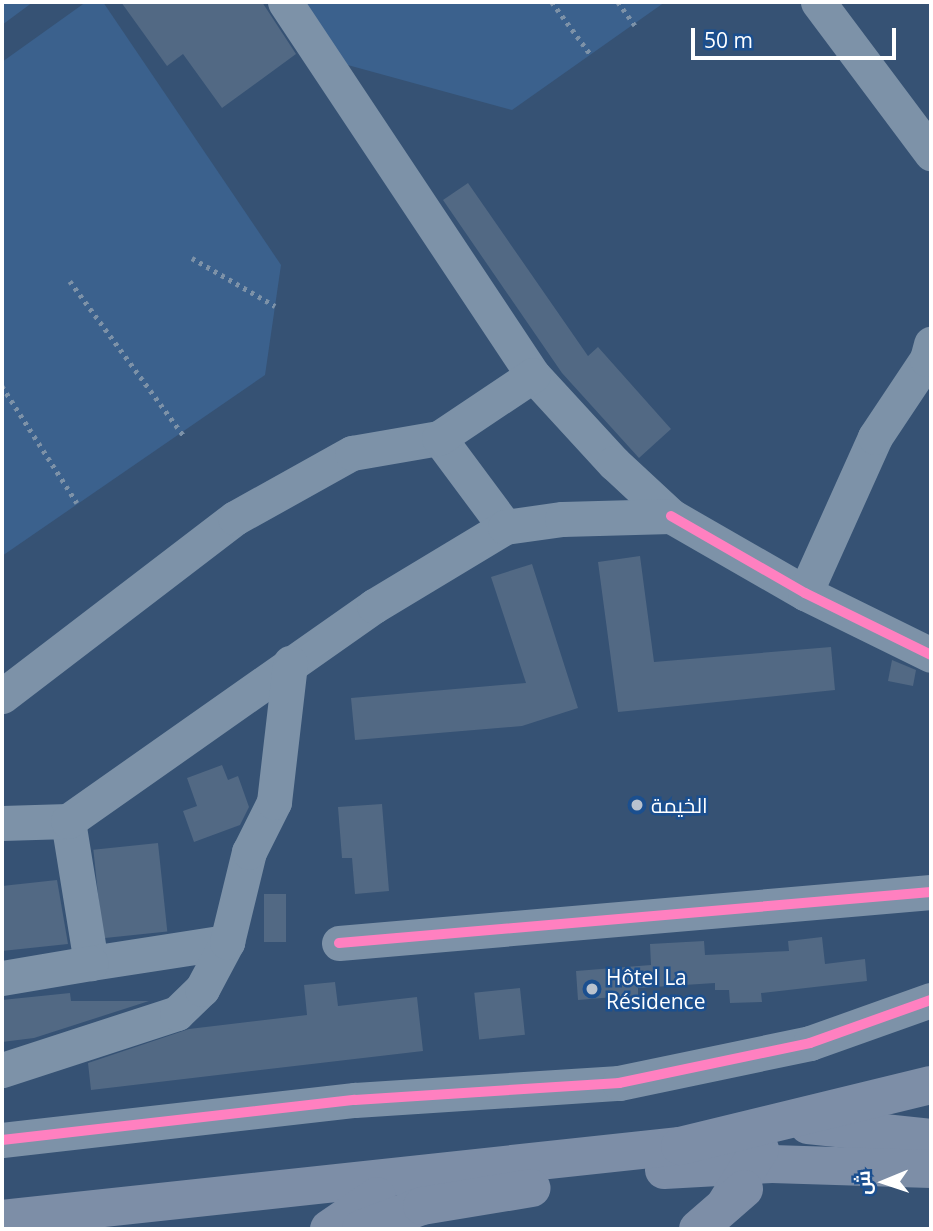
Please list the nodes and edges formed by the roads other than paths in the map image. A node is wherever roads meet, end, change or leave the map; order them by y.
1 (285, 2) edge
2 (818, 2) edge
3 (931, 153) edge
4 (931, 344) edge
5 (533, 375) junction
6 (439, 438) junction
7 (671, 516) junction
8 (505, 527) junction
9 (805, 593) junction
10 (931, 655) edge
11 (290, 663) junction
12 (2, 696) edge
13 (68, 821) junction
14 (2, 823) edge
15 (931, 892) edge
16 (227, 942) junction
17 (339, 943) dead end
18 (90, 962) junction
19 (2, 978) edge
20 (931, 1000) edge
21 (2, 1070) edge
22 (931, 1085) edge
23 (931, 1100) edge
24 (781, 1123) junction
25 (872, 1132) junction
26 (931, 1138) edge
27 (2, 1140) edge
28 (760, 1164) junction
29 (809, 1165) junction
30 (931, 1169) edge
31 (418, 1192) junction
32 (218, 1198) junction
33 (712, 1217) edge
34 (2, 1219) edge
35 (349, 1222) edge
36 (468, 1229) edge

1 - 5 street
2 - 3 street
4 - 9 street
5 - 6 street
5 - 7 street
6 - 8 street
6 - 12 street
7 - 8 street
7 - 9 street
8 - 11 street
9 - 10 street
11 - 13 street
11 - 16 street
13 - 14 street
13 - 18 street
15 - 17 street
16 - 18 street
16 - 21 street
18 - 19 street
20 - 27 street
22 - 24 main road
23 - 25 main road
24 - 25 main road
24 - 28 main road
24 - 31 main road
25 - 26 main road
25 - 29 main road
28 - 29 main road
28 - 31 main road
28 - 33 main road
29 - 30 main road
31 - 32 main road
31 - 35 main road
31 - 36 main road
32 - 34 main road
32 - 35 main road

